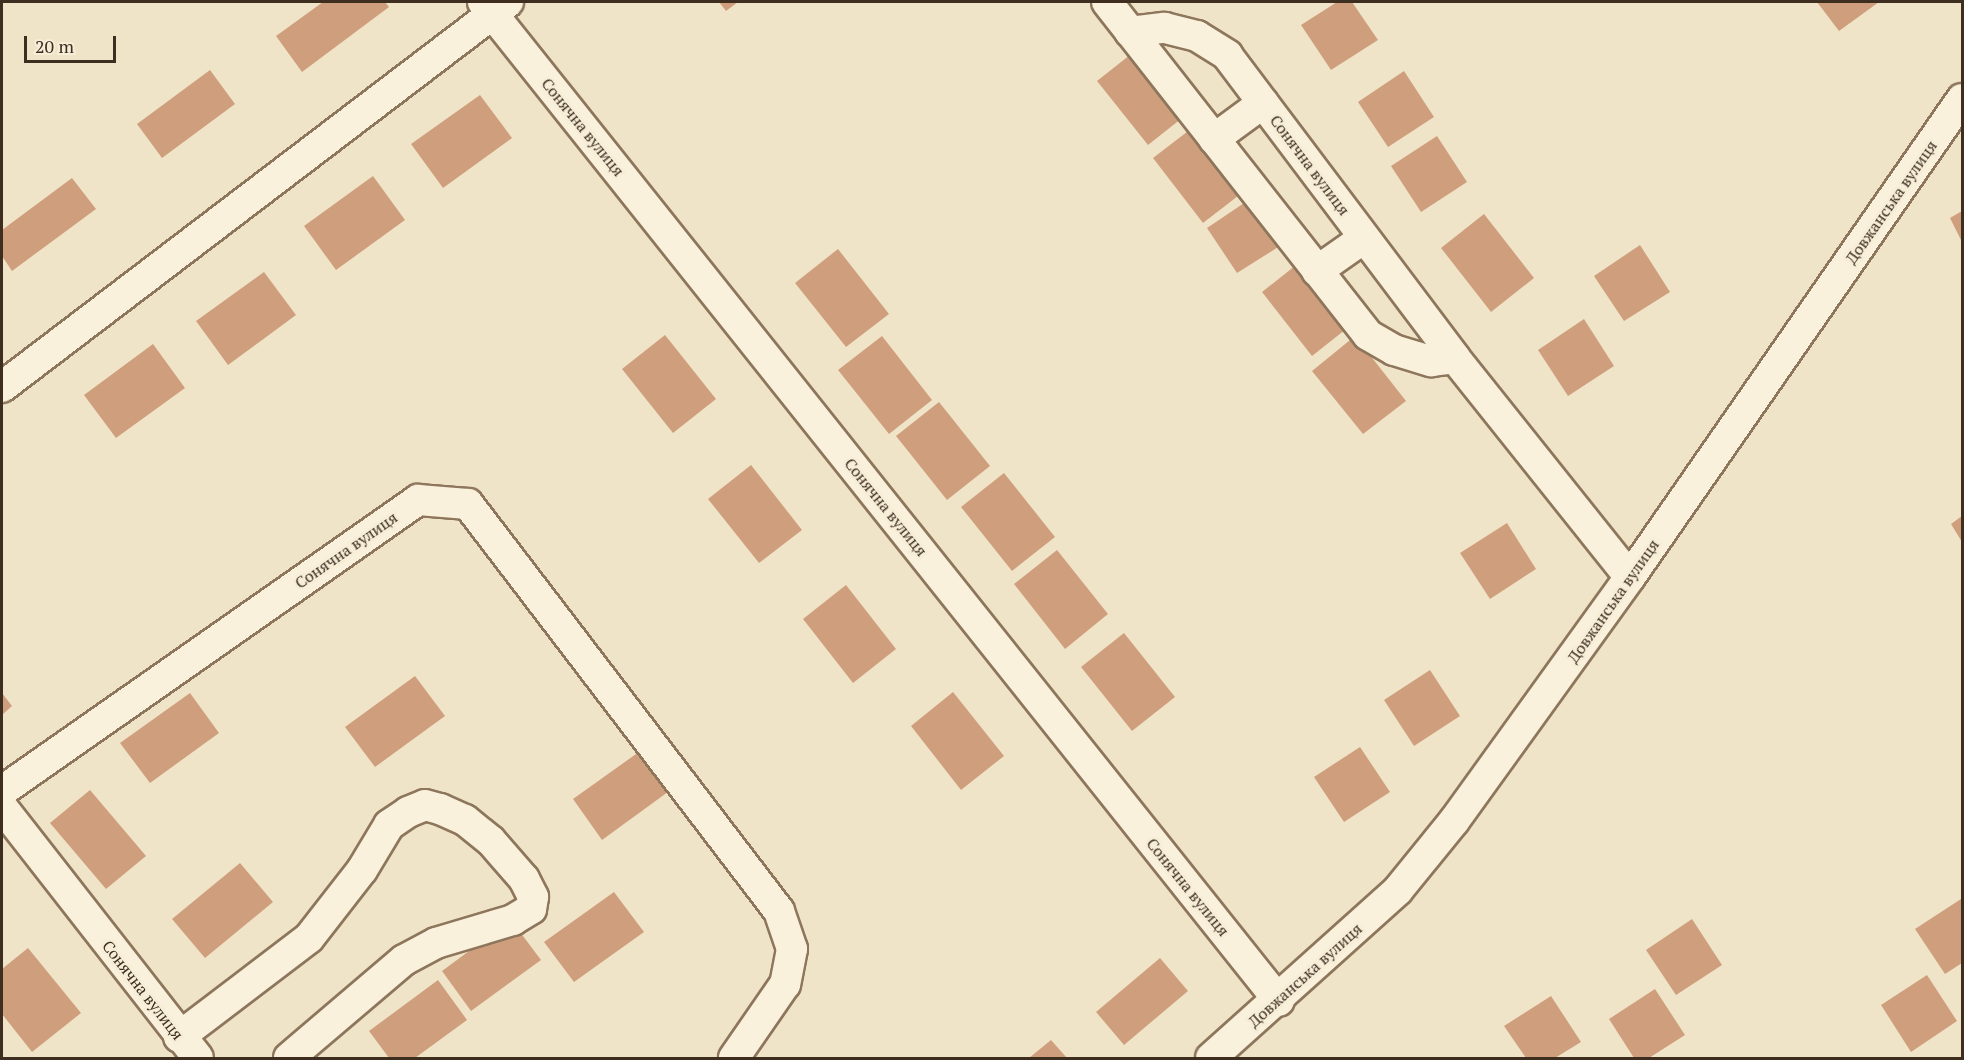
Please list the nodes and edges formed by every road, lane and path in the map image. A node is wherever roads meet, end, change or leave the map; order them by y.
1 (1107, 2) edge
2 (494, 5) edge
3 (1130, 32) junction
4 (1962, 99) edge
5 (1263, 103) junction
6 (1214, 139) junction
7 (1364, 238) junction
8 (1317, 270) junction
9 (1455, 358) junction
10 (2, 387) edge
11 (1630, 577) junction
12 (2, 791) edge
13 (2, 807) edge
14 (1279, 1001) junction
15 (189, 1048) edge
16 (289, 1059) edge
17 (734, 1059) edge
18 (1211, 1059) edge

1 - 3 street
2 - 10 street, Сонячна вулиця
2 - 14 street, Сонячна вулиця
3 - 5 street, Сонячна вулиця
3 - 6 street
4 - 11 street, Довжанська вулиця
5 - 6 street
5 - 7 street, Сонячна вулиця
6 - 8 street
7 - 8 street
7 - 9 street, Сонячна вулиця
8 - 9 street
9 - 11 street, Сонячна вулиця
11 - 14 street, Довжанська вулиця
12 - 17 street, Сонячна вулиця
13 - 15 street, Сонячна вулиця
14 - 18 street, Довжанська вулиця
15 - 16 street

